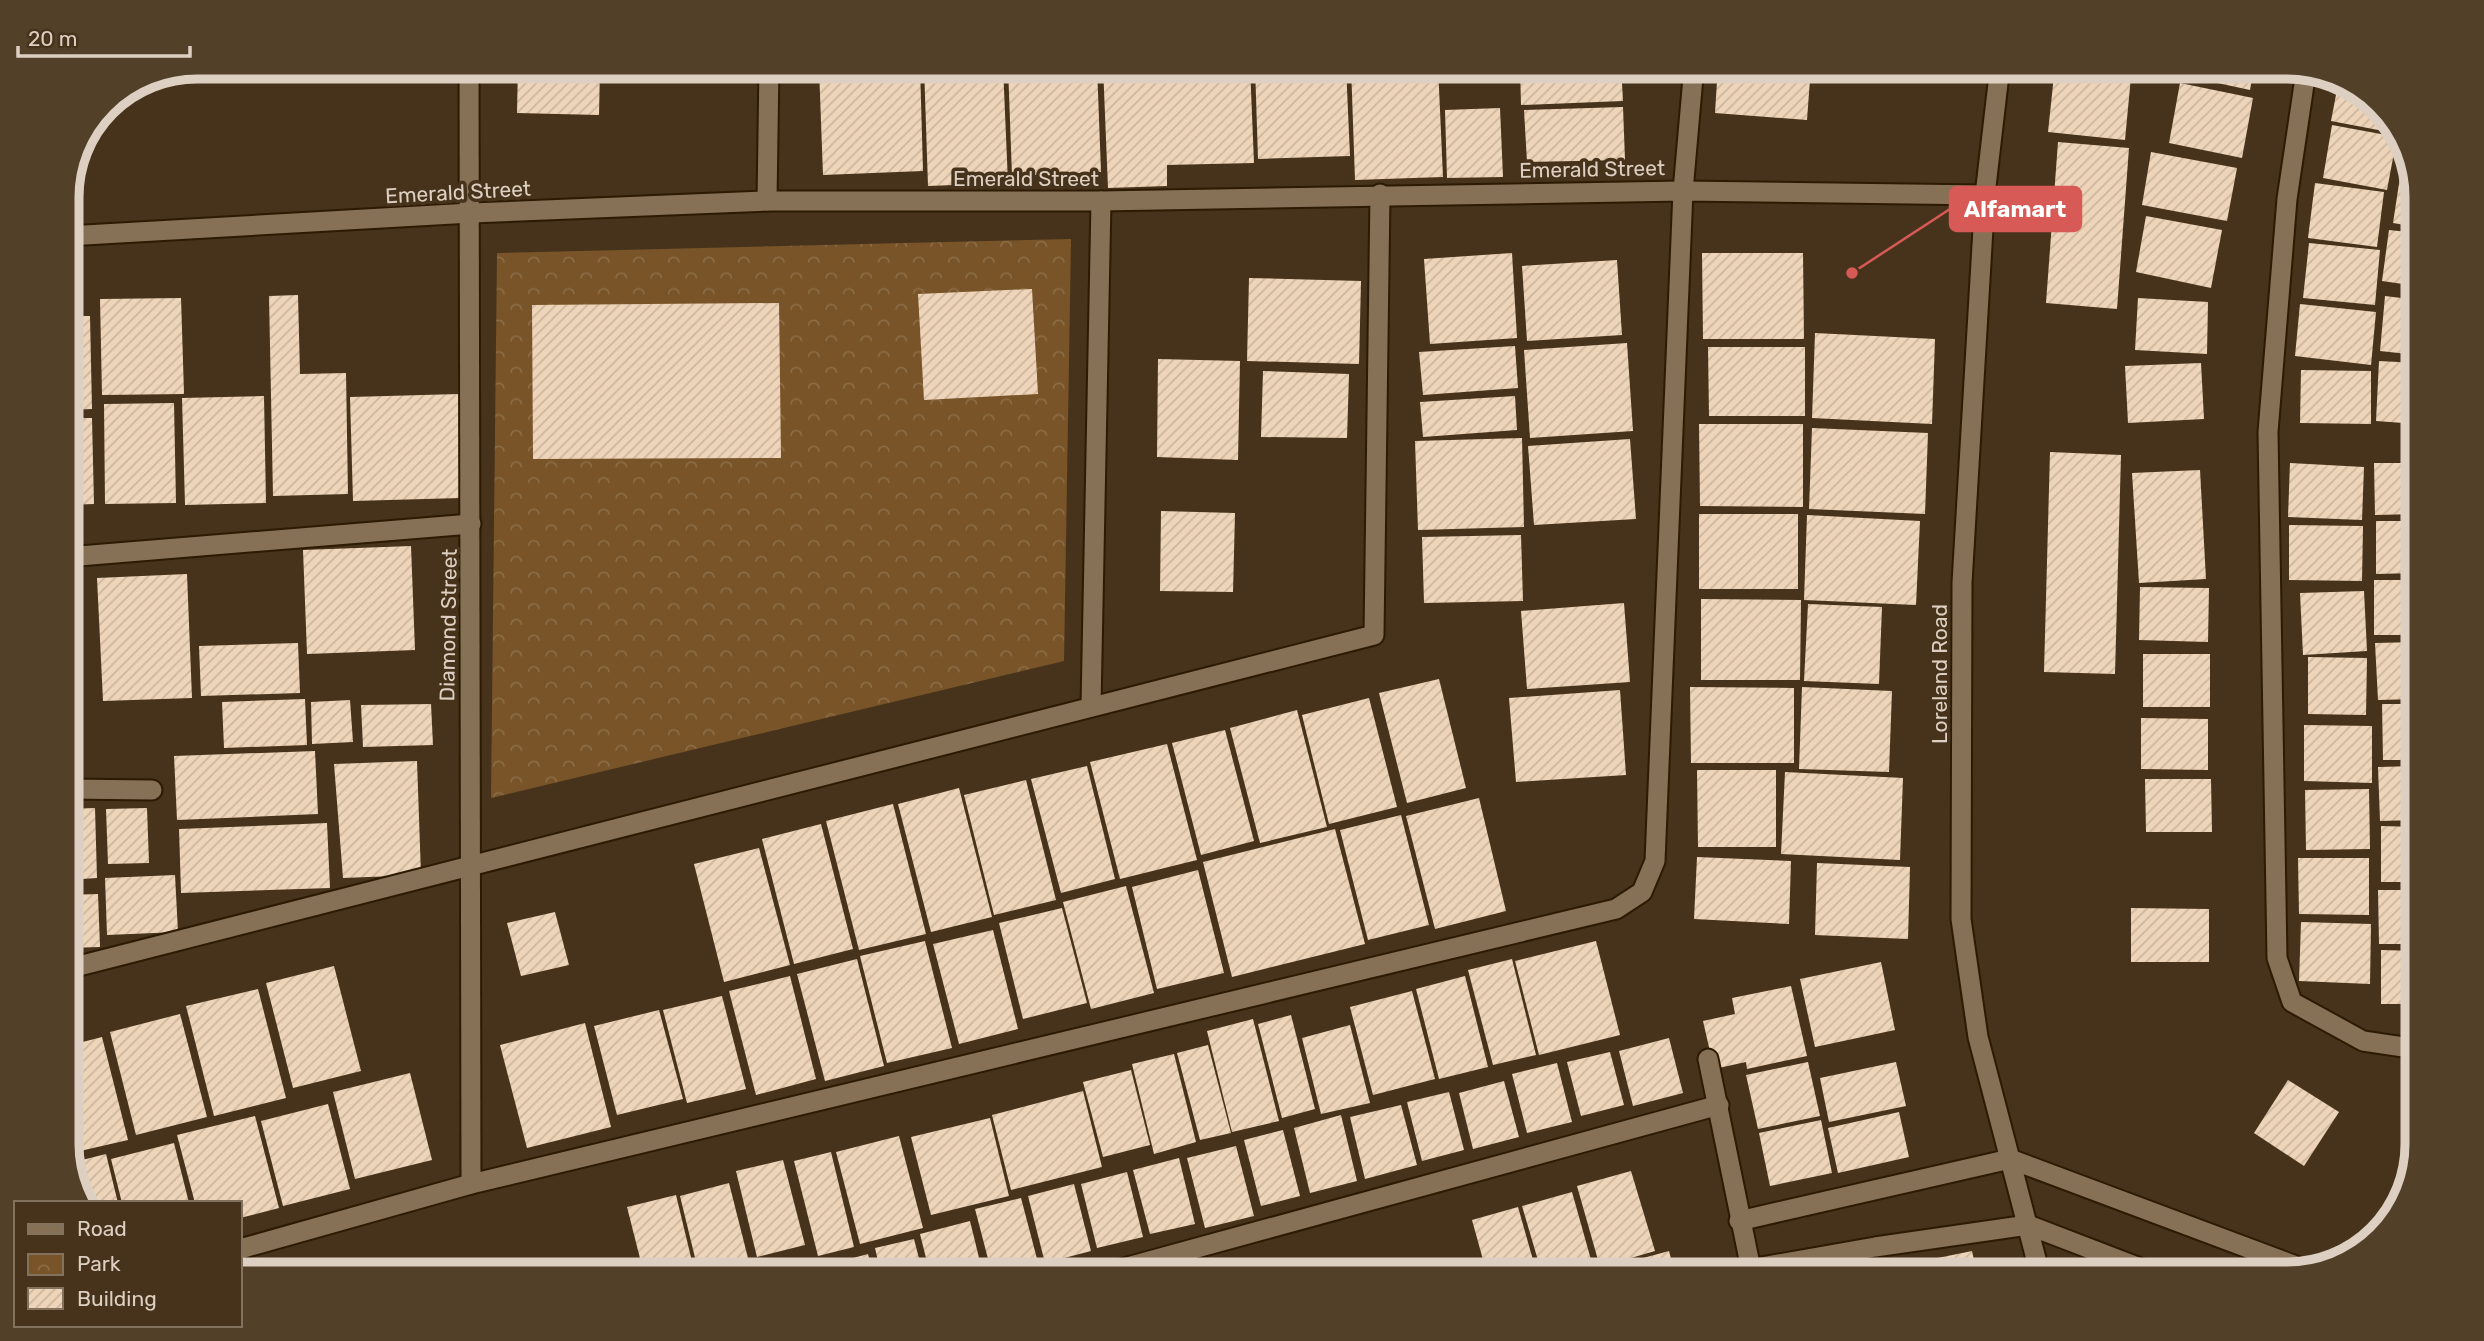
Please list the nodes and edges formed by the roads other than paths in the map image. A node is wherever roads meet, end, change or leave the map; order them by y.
1 (470, 79) edge
2 (769, 79) edge
3 (1692, 79) edge
4 (1998, 79) edge
5 (2305, 81) edge
6 (1683, 191) junction
7 (1380, 194) junction
8 (1985, 195) junction
9 (767, 201) junction
10 (1101, 201) junction
11 (471, 213) junction
12 (79, 235) edge
13 (471, 524) junction
14 (79, 557) edge
15 (1091, 706) junction
16 (79, 789) edge
17 (152, 790) dead end
18 (468, 866) junction
19 (79, 966) edge
20 (2405, 1047) edge
21 (1708, 1059) dead end
22 (1718, 1105) junction
23 (2010, 1160) junction
24 (471, 1184) junction
25 (1739, 1221) junction
26 (2028, 1225) junction
27 (242, 1248) edge
28 (1149, 1262) edge
29 (1749, 1262) edge
30 (1810, 1262) edge
31 (2037, 1262) edge
32 (2123, 1262) edge
33 (2285, 1262) edge

1 - 11 street, Diamond Street
2 - 9 street
3 - 6 street
4 - 8 street, Loreland Road
5 - 20 street
6 - 7 street, Emerald Street
6 - 8 street, Emerald Street
6 - 24 street
7 - 10 street, Emerald Street
7 - 15 street
8 - 23 street, Loreland Road
9 - 10 street, Emerald Street
9 - 11 street, Emerald Street
10 - 15 street
11 - 12 street, Emerald Street
11 - 13 street, Diamond Street
13 - 14 street
13 - 18 street, Diamond Street
15 - 18 street
16 - 17 street
18 - 19 street
18 - 24 street, Diamond Street
21 - 22 street
22 - 25 street
22 - 28 street
23 - 25 street
23 - 26 street, Loreland Road
23 - 33 street
24 - 27 street
25 - 29 street
26 - 30 street
26 - 31 street, Loreland Road
26 - 32 street

